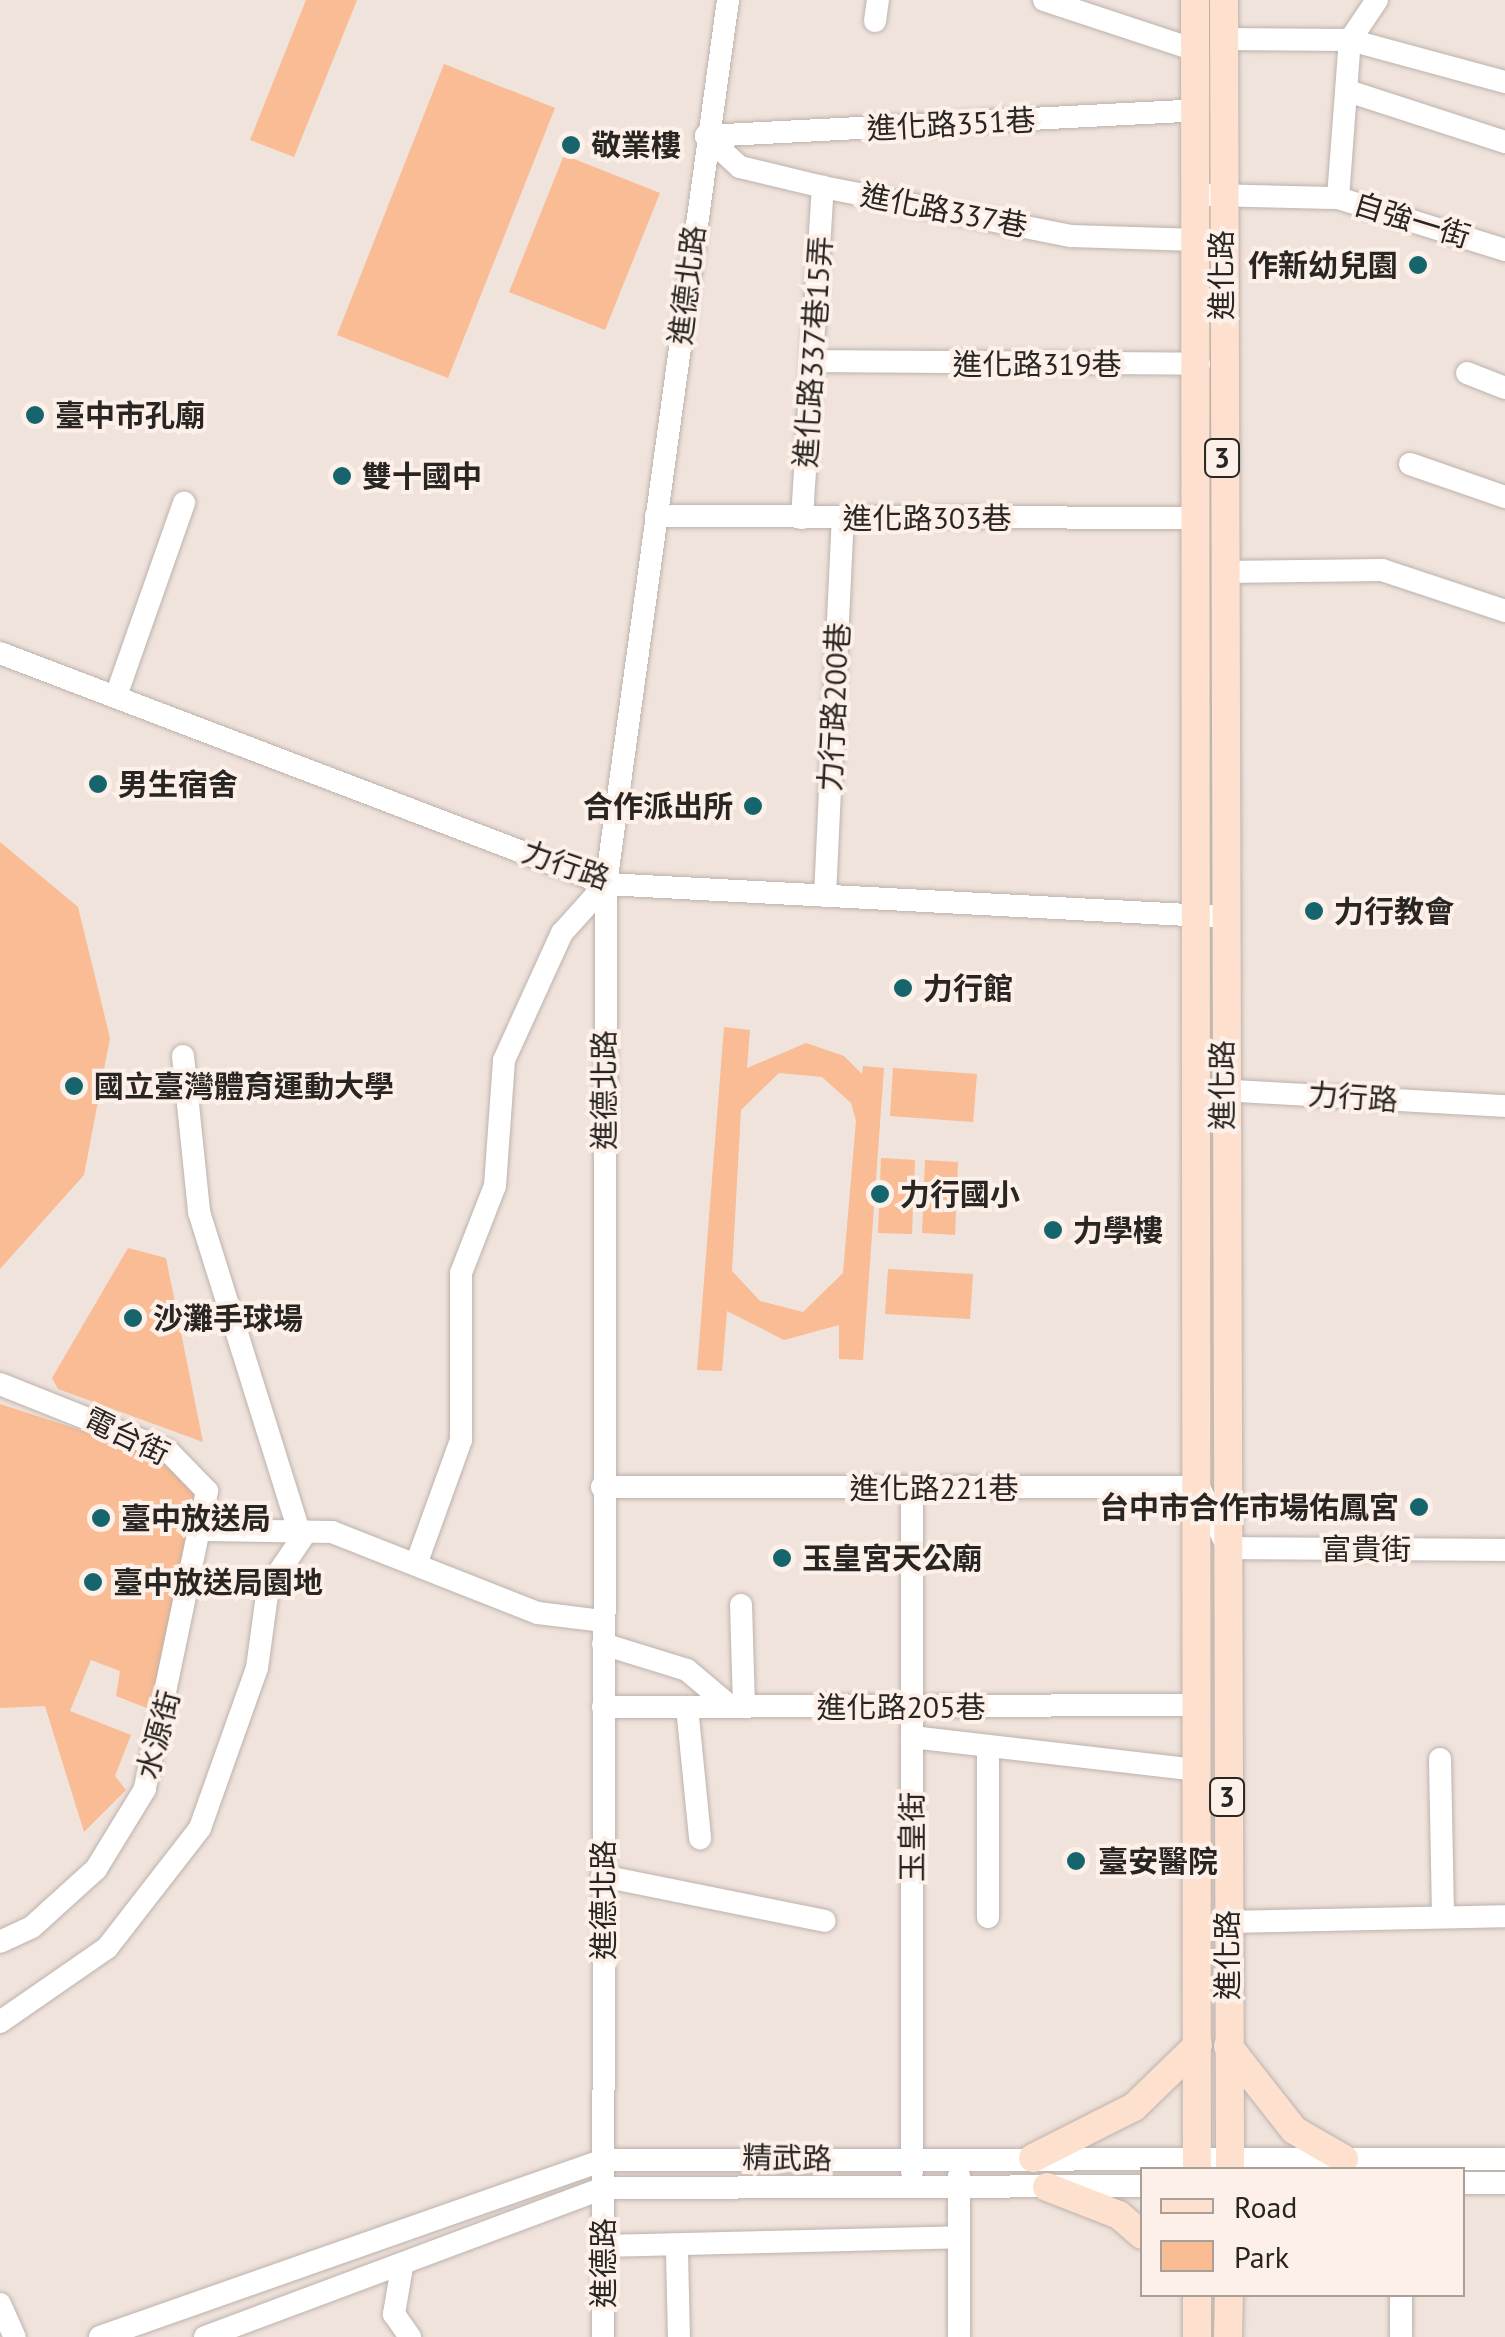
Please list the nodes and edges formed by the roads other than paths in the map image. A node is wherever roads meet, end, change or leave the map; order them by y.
1 (728, 0) edge
2 (1044, 0) edge
3 (1196, 0) edge
4 (1224, 0) edge
5 (1377, 0) edge
6 (1224, 39) junction
7 (1350, 40) junction
8 (1195, 50) junction
9 (1505, 82) edge
10 (1348, 91) junction
11 (1196, 110) junction
12 (706, 136) junction
13 (1505, 142) edge
14 (824, 187) junction
15 (1209, 196) junction
16 (1338, 198) junction
17 (1197, 240) junction
18 (1505, 250) edge
19 (813, 361) junction
20 (1199, 364) junction
21 (1467, 373) dead end
22 (1505, 388) edge
23 (1410, 464) dead end
24 (1505, 497) edge
25 (184, 503) dead end
26 (656, 516) junction
27 (802, 518) junction
28 (1198, 518) junction
29 (843, 519) junction
30 (1223, 572) junction
31 (1505, 611) edge
32 (0, 653) edge
33 (116, 696) junction
34 (606, 884) junction
35 (825, 896) junction
36 (1214, 916) junction
37 (183, 1056) dead end
38 (1211, 1090) junction
39 (1505, 1106) edge
40 (0, 1384) edge
41 (602, 1487) junction
42 (1200, 1487) junction
43 (912, 1489) junction
44 (206, 1530) junction
45 (302, 1532) junction
46 (1228, 1548) junction
47 (1505, 1550) edge
48 (418, 1559) junction
49 (741, 1605) dead end
50 (602, 1633) junction
51 (1198, 1705) junction
52 (603, 1707) junction
53 (687, 1707) junction
54 (738, 1707) junction
55 (911, 1708) junction
56 (912, 1737) junction
57 (988, 1747) junction
58 (1440, 1759) dead end
59 (1198, 1770) junction
60 (700, 1838) dead end
61 (602, 1876) junction
62 (1505, 1916) edge
63 (988, 1917) dead end
64 (1444, 1918) junction
65 (825, 1921) dead end
66 (1226, 1922) junction
67 (0, 1942) edge
68 (0, 2022) edge
69 (1198, 2045) junction
70 (1228, 2046) junction
71 (1033, 2158) junction
72 (1344, 2159) junction
73 (1505, 2159) edge
74 (604, 2160) junction
75 (912, 2160) junction
76 (959, 2160) junction
77 (1230, 2164) edge
78 (1197, 2165) edge
79 (1505, 2183) edge
80 (1465, 2184) edge
81 (912, 2185) junction
82 (1140, 2186) edge
83 (959, 2187) junction
84 (1047, 2187) junction
85 (604, 2188) junction
86 (1140, 2233) edge
87 (959, 2237) junction
88 (603, 2246) junction
89 (677, 2251) junction
90 (402, 2267) junction
91 (1196, 2297) edge
92 (1231, 2297) edge
93 (1401, 2297) edge
94 (202, 2301) junction
95 (0, 2304) edge
96 (211, 2335) edge
97 (15, 2337) edge
98 (100, 2337) edge
99 (410, 2337) edge
100 (603, 2337) edge
101 (679, 2337) edge
102 (959, 2337) edge
103 (1197, 2337) edge
104 (1228, 2337) edge
105 (1402, 2337) edge

1 - 12 street, 進德北路
2 - 8 street
3 - 8 main road, 進化路 / 3
4 - 6 main road, 進化路 / 3
5 - 7 street
6 - 7 street
6 - 15 main road, 進化路 / 3
7 - 9 street
7 - 10 street
8 - 11 main road, 進化路 / 3
10 - 13 street
10 - 16 street
11 - 12 street, 進化路351巷
11 - 15 main road, 進化路 / 3
12 - 14 street, 進化路337巷
12 - 26 street, 進德北路
14 - 17 street, 進化路337巷
14 - 19 street, 進化路337巷15弄
15 - 16 street, 自強一街
15 - 17 main road, 進化路 / 3
15 - 30 main road, 進化路 / 3
16 - 18 street, 自強一街
17 - 20 main road, 進化路 / 3
19 - 20 street, 進化路319巷
19 - 27 street, 進化路337巷15弄
20 - 28 main road, 進化路 / 3
21 - 22 street
23 - 24 street
25 - 33 street
26 - 27 street, 進化路303巷
26 - 34 street, 進德北路
27 - 29 street, 進化路303巷
28 - 29 street, 進化路303巷
28 - 36 main road, 進化路 / 3
29 - 35 street, 力行路200巷
30 - 31 street
30 - 36 main road, 進化路 / 3
32 - 33 street, 力行路
33 - 34 street, 力行路
34 - 35 street, 力行路
34 - 41 street, 進德北路
34 - 48 street
35 - 36 street, 力行路
36 - 38 main road, 進化路 / 3
37 - 45 street
38 - 39 street, 力行路
38 - 42 main road, 進化路 / 3
38 - 46 main road, 進化路 / 3
40 - 44 street, 電台街
41 - 43 street, 進化路221巷
41 - 50 street, 進德北路
42 - 43 street, 進化路221巷
42 - 46 street
42 - 51 main road, 進化路 / 3
43 - 55 street, 玉皇街
44 - 45 street
44 - 67 street, 水源街
45 - 48 street
45 - 68 street
46 - 47 street, 富貴街
46 - 66 main road, 進化路 / 3
48 - 50 street
49 - 54 street
50 - 52 street, 進德北路
50 - 54 street
51 - 55 street, 進化路205巷
51 - 59 main road, 進化路 / 3
52 - 53 street, 進化路205巷
52 - 61 street, 進德北路
53 - 54 street, 進化路205巷
53 - 60 street
54 - 55 street, 進化路205巷
55 - 56 street, 玉皇街
56 - 57 street, 進化路205巷
56 - 75 street, 玉皇街
57 - 59 street, 進化路205巷
57 - 63 street, 進化路205巷
58 - 64 street
59 - 69 main road, 進化路 / 3
61 - 65 street
61 - 74 street, 進德北路
62 - 64 street
64 - 66 street
66 - 70 main road, 進化路 / 3
69 - 71 main road
69 - 78 main road, 進化路 / 3
70 - 72 main road
70 - 77 main road, 進化路 / 3
71 - 76 street, 精武路
71 - 78 street, 精武路
72 - 73 street, 精武路
72 - 77 street, 精武路
74 - 75 street, 精武路
74 - 85 street, 進德北路
74 - 94 street, 精武路
75 - 76 street, 精武路
75 - 81 street, 玉皇街
76 - 83 street
77 - 78 street, 精武路
79 - 80 street
81 - 83 street, 精武路
81 - 85 street, 精武路
82 - 84 street, 精武路
83 - 84 street, 精武路
83 - 87 street
84 - 86 main road
85 - 88 street, 進德路
85 - 90 street, 精武路
87 - 89 street
87 - 102 street
88 - 89 street
88 - 100 street, 進德路
89 - 101 street
90 - 96 street, 精武路
90 - 99 street
91 - 103 main road
92 - 104 main road
93 - 105 street
94 - 96 street
94 - 98 street, 精武路
95 - 97 street

